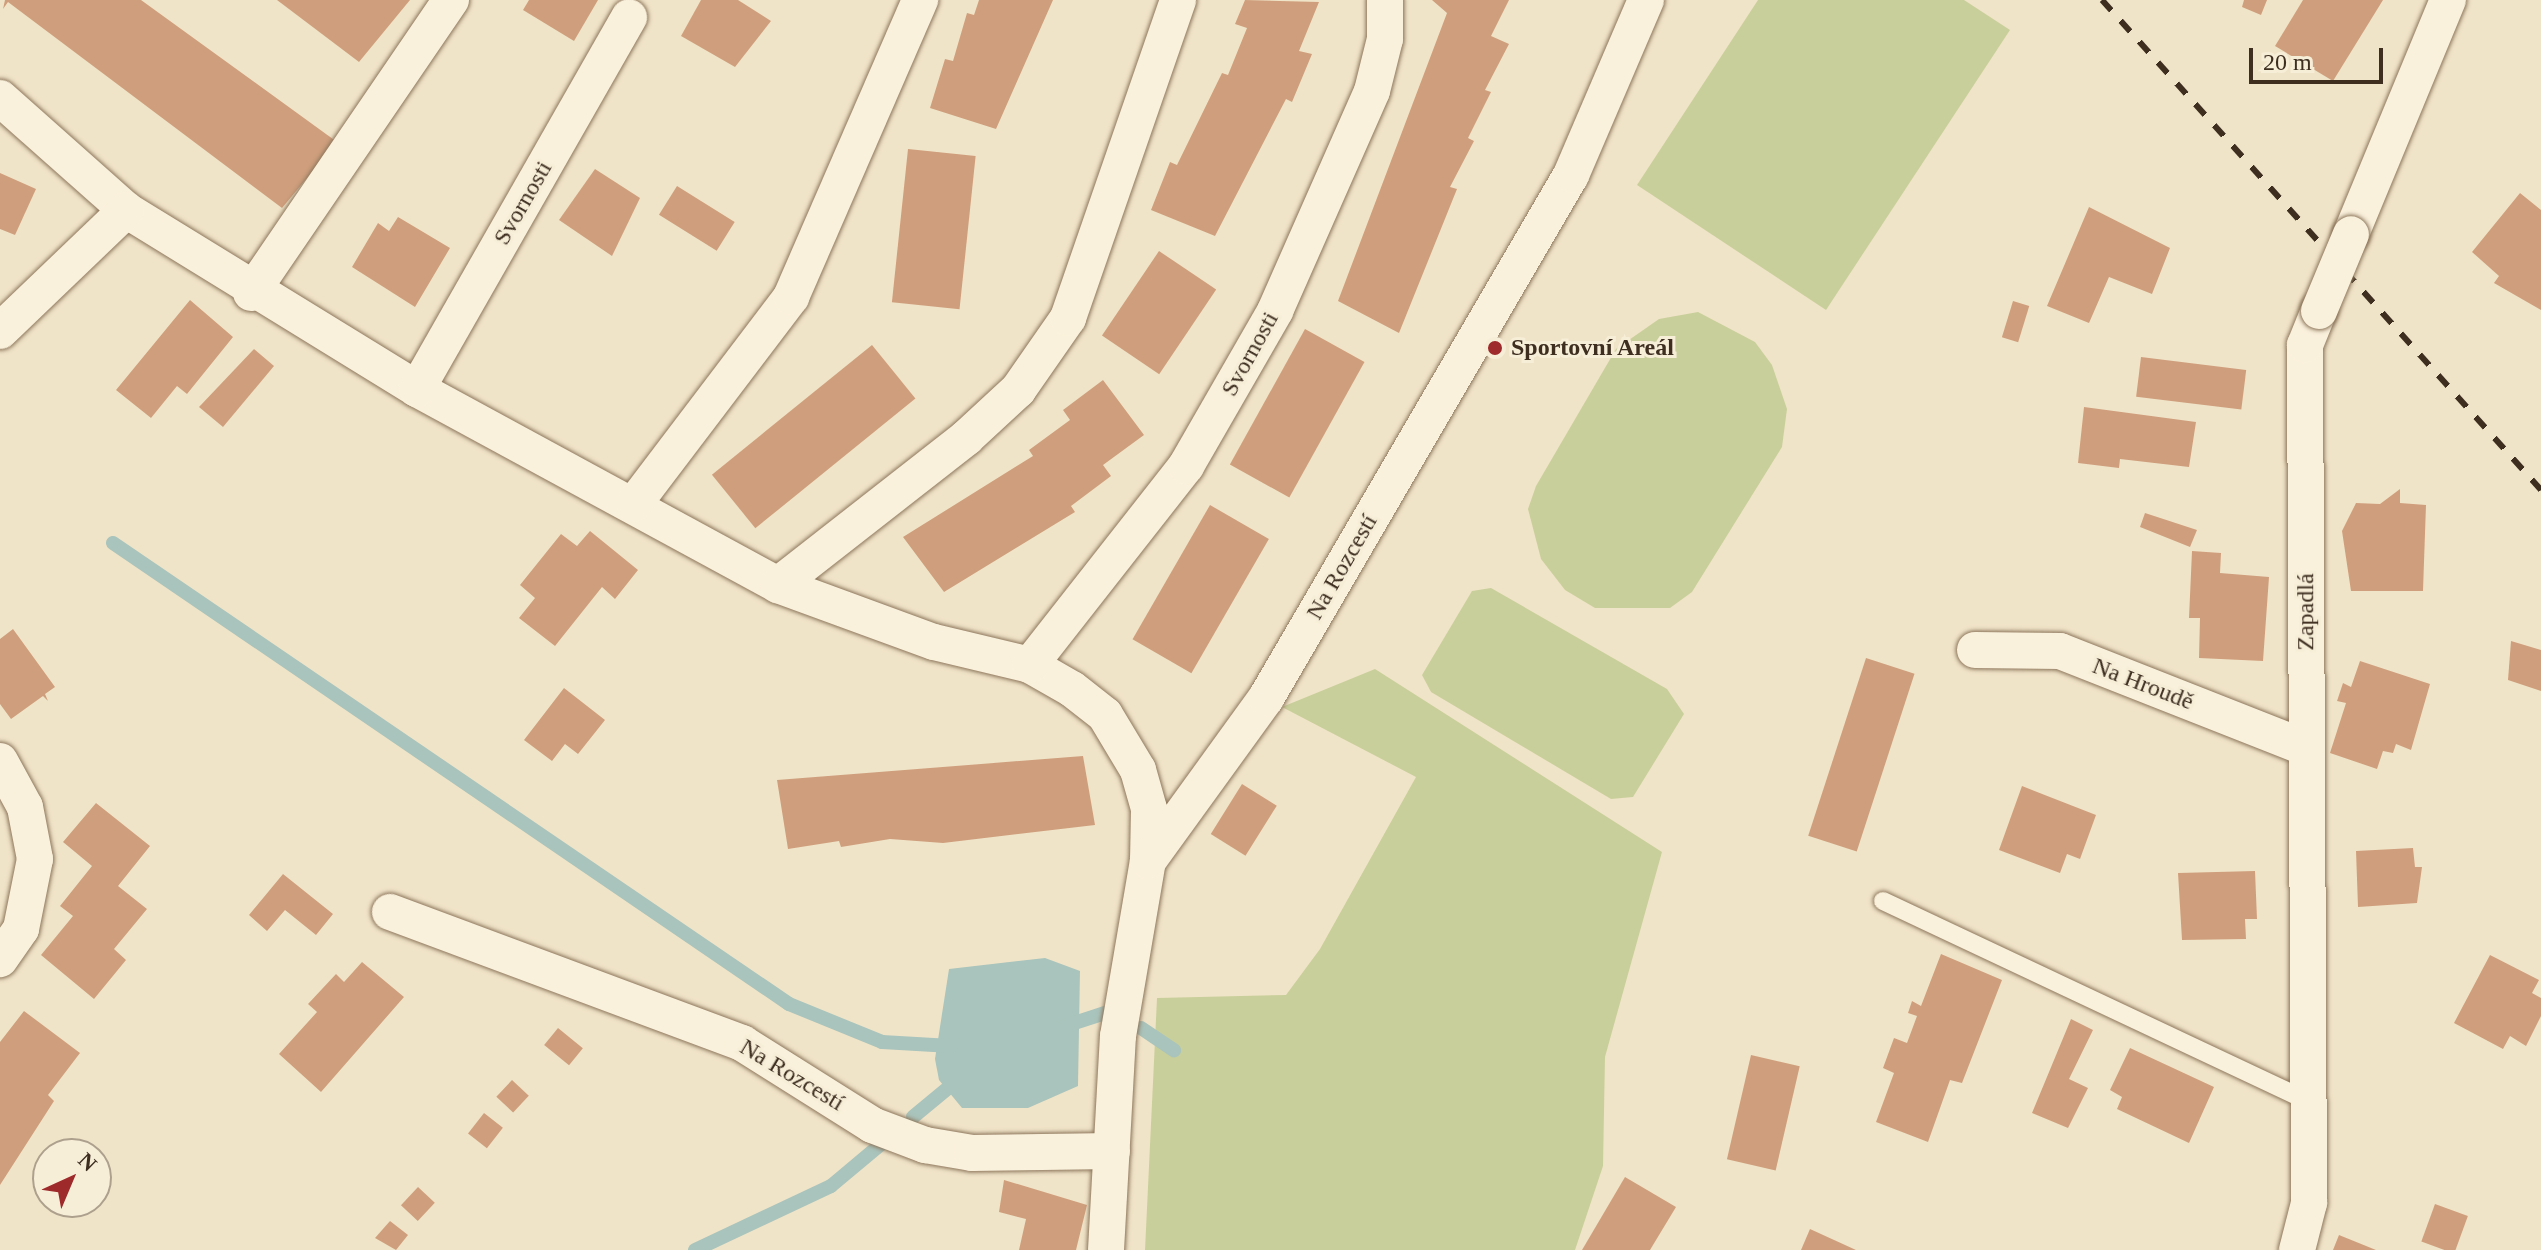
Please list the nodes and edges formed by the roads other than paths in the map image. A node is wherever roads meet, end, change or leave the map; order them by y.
1 (451, 0) edge
2 (920, 0) edge
3 (1178, 0) edge
4 (1385, 0) edge
5 (1646, 0) edge
6 (2448, 0) edge
7 (629, 17) dead end
8 (0, 98) edge
9 (126, 210) junction
10 (251, 293) junction
11 (0, 331) edge
12 (417, 389) junction
13 (634, 504) junction
14 (778, 585) junction
15 (1975, 650) dead end
16 (1030, 665) junction
17 (2306, 748) junction
18 (0, 761) edge
19 (1148, 861) junction
20 (1883, 901) dead end
21 (390, 912) dead end
22 (0, 959) edge
23 (2310, 1102) junction
24 (1112, 1151) junction
25 (1106, 1250) edge
26 (2297, 1250) edge

1 - 10 street
2 - 13 street
3 - 14 street
4 - 16 street, Svornosti
5 - 19 street, Na Rozcestí
6 - 17 street, Zapadlá, bridge
7 - 12 street, Svornosti
8 - 9 street
9 - 10 street
9 - 11 street
10 - 12 street
12 - 13 street
13 - 14 street
14 - 16 street
15 - 17 street, Na Hroudě
16 - 19 street
17 - 23 street, Zapadlá
18 - 22 street
19 - 24 street, Na Rozcestí
20 - 23 lane
21 - 24 street, Na Rozcestí
23 - 26 street, Zapadlá
24 - 25 street, Na Rozcestí

